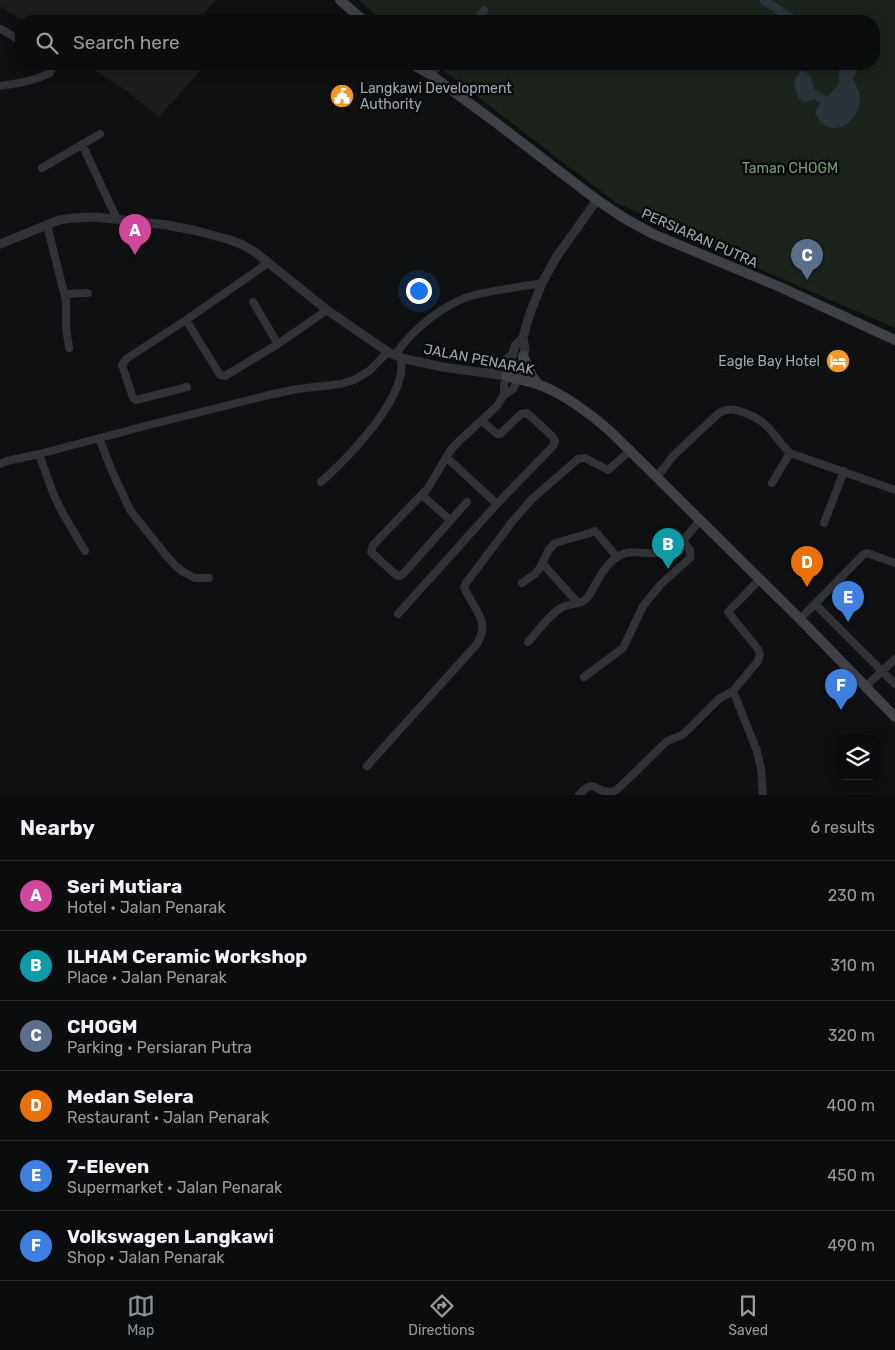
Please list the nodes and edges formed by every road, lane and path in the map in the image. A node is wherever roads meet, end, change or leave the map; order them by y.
1 (340, 0) edge
2 (484, 10) dead end
3 (357, 15) edge
4 (480, 15) edge
5 (0, 26) edge
6 (15, 37) edge
7 (51, 70) edge
8 (422, 70) edge
9 (435, 70) edge
10 (431, 75) junction
11 (0, 86) edge
12 (100, 134) dead end
13 (82, 144) junction
14 (42, 168) dead end
15 (597, 200) junction
16 (117, 219) junction
17 (47, 224) junction
18 (0, 244) edge
19 (268, 263) junction
20 (542, 283) junction
21 (88, 293) dead end
22 (65, 294) junction
23 (253, 302) dead end
24 (327, 310) junction
25 (186, 320) junction
26 (895, 340) edge
27 (278, 344) junction
28 (69, 348) dead end
29 (395, 355) junction
30 (518, 355) junction
31 (485, 373) junction
32 (506, 376) junction
33 (518, 379) junction
34 (539, 385) junction
35 (187, 387) dead end
36 (504, 395) junction
37 (482, 421) junction
38 (99, 438) junction
39 (631, 450) junction
40 (790, 453) junction
41 (39, 454) junction
42 (446, 457) junction
43 (0, 464) edge
44 (844, 471) junction
45 (657, 477) junction
46 (321, 482) dead end
47 (772, 483) dead end
48 (895, 490) edge
49 (422, 495) junction
50 (467, 502) dead end
51 (496, 504) junction
52 (450, 520) junction
53 (700, 520) junction
54 (824, 523) dead end
55 (682, 541) junction
56 (85, 550) dead end
57 (617, 558) junction
58 (895, 563) edge
59 (543, 564) junction
60 (209, 578) dead end
61 (760, 579) junction
62 (522, 584) dead end
63 (578, 603) junction
64 (815, 604) junction
65 (398, 614) dead end
66 (800, 619) junction
67 (528, 642) dead end
68 (895, 658) edge
69 (881, 670) junction
70 (584, 677) dead end
71 (895, 684) edge
72 (865, 687) junction
73 (733, 691) junction
74 (895, 717) edge
75 (367, 766) dead end
76 (579, 795) edge
77 (763, 795) edge

1 - 3 main road
2 - 4 street
5 - 6 street
7 - 11 street
8 - 10 main road, PERSIARAN PUTRA
9 - 10 street
10 - 15 main road, PERSIARAN PUTRA
12 - 13 street
13 - 14 street
13 - 16 street
15 - 20 street
15 - 26 main road, PERSIARAN PUTRA
16 - 17 street, JALAN PENARAK
16 - 19 street, JALAN PENARAK
17 - 18 street, JALAN PENARAK
17 - 22 street
19 - 24 street, JALAN PENARAK
19 - 25 street
20 - 29 street
20 - 30 street
21 - 22 street
22 - 28 street
23 - 27 street
24 - 27 street
24 - 29 street, JALAN PENARAK
25 - 27 street
25 - 35 street
29 - 31 street, JALAN PENARAK
29 - 38 street
29 - 46 street
30 - 31 street
30 - 32 street
30 - 33 street
30 - 34 main road
31 - 32 street, JALAN PENARAK
32 - 33 main road, JALAN PENARAK
32 - 36 street
33 - 34 main road, JALAN PENARAK
33 - 36 street
34 - 39 main road, JALAN PENARAK
36 - 37 street
37 - 42 street
37 - 51 street
38 - 41 street
38 - 60 street
39 - 45 main road, JALAN PENARAK
39 - 75 street
40 - 44 street
40 - 45 street
40 - 47 street
41 - 43 street
41 - 56 street
42 - 49 street
42 - 51 street
44 - 48 street
44 - 54 street
45 - 53 main road, JALAN PENARAK
49 - 52 street
49 - 52 street
50 - 52 street
51 - 65 street
53 - 55 street
53 - 61 main road, JALAN PENARAK
55 - 57 street
55 - 70 street
57 - 59 street
57 - 63 street
58 - 64 street
59 - 62 street
59 - 63 street
61 - 66 main road, JALAN PENARAK
61 - 73 street
63 - 67 street
64 - 66 street
64 - 69 street
66 - 72 main road, JALAN PENARAK
68 - 69 street
69 - 71 street
69 - 72 street
72 - 74 main road, JALAN PENARAK
73 - 76 street
73 - 77 street

